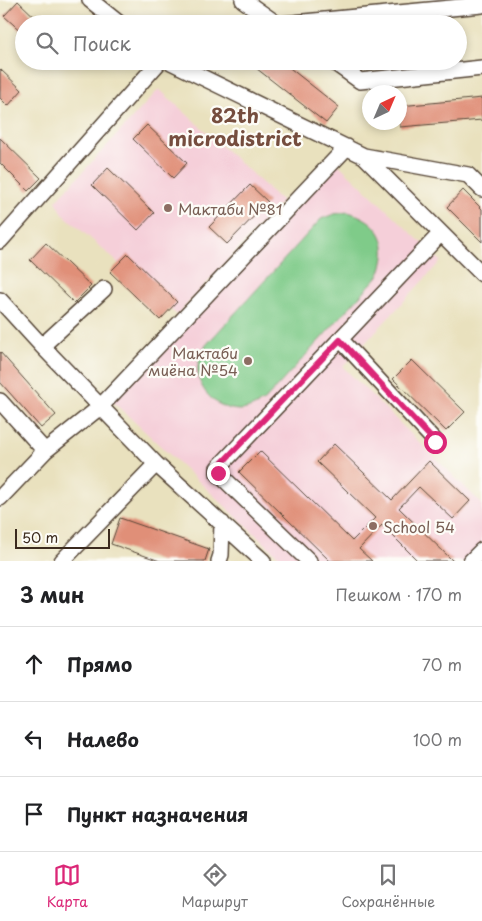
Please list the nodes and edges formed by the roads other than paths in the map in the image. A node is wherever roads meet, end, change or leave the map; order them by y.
1 (90, 0) edge
2 (243, 0) edge
3 (482, 5) edge
4 (109, 15) edge
5 (264, 15) edge
6 (377, 15) edge
7 (482, 68) edge
8 (152, 70) edge
9 (188, 70) edge
10 (345, 70) edge
11 (463, 70) edge
12 (467, 70) edge
13 (347, 147) junction
14 (364, 156) junction
15 (482, 189) edge
16 (441, 233) junction
17 (0, 241) edge
18 (482, 274) edge
19 (104, 289) dead end
20 (0, 300) edge
21 (340, 340) junction
22 (42, 346) junction
23 (0, 401) edge
24 (100, 406) junction
25 (435, 442) dead end
26 (45, 451) junction
27 (156, 464) junction
28 (0, 498) edge
29 (222, 522) junction
30 (482, 550) edge
31 (62, 561) edge
32 (219, 561) edge
33 (263, 561) edge
34 (309, 561) edge
35 (471, 561) edge

1 - 4 street
2 - 5 street
3 - 6 street
7 - 12 street
8 - 17 street
9 - 13 street
10 - 11 street
13 - 14 street
13 - 24 street
14 - 15 street
14 - 16 street
16 - 18 street
16 - 21 street
19 - 22 street
20 - 22 street
21 - 25 street
21 - 34 street
22 - 24 street
23 - 26 street
24 - 26 street
24 - 27 street
26 - 28 street
27 - 29 street
27 - 31 street
29 - 32 street
29 - 33 street
30 - 35 street

